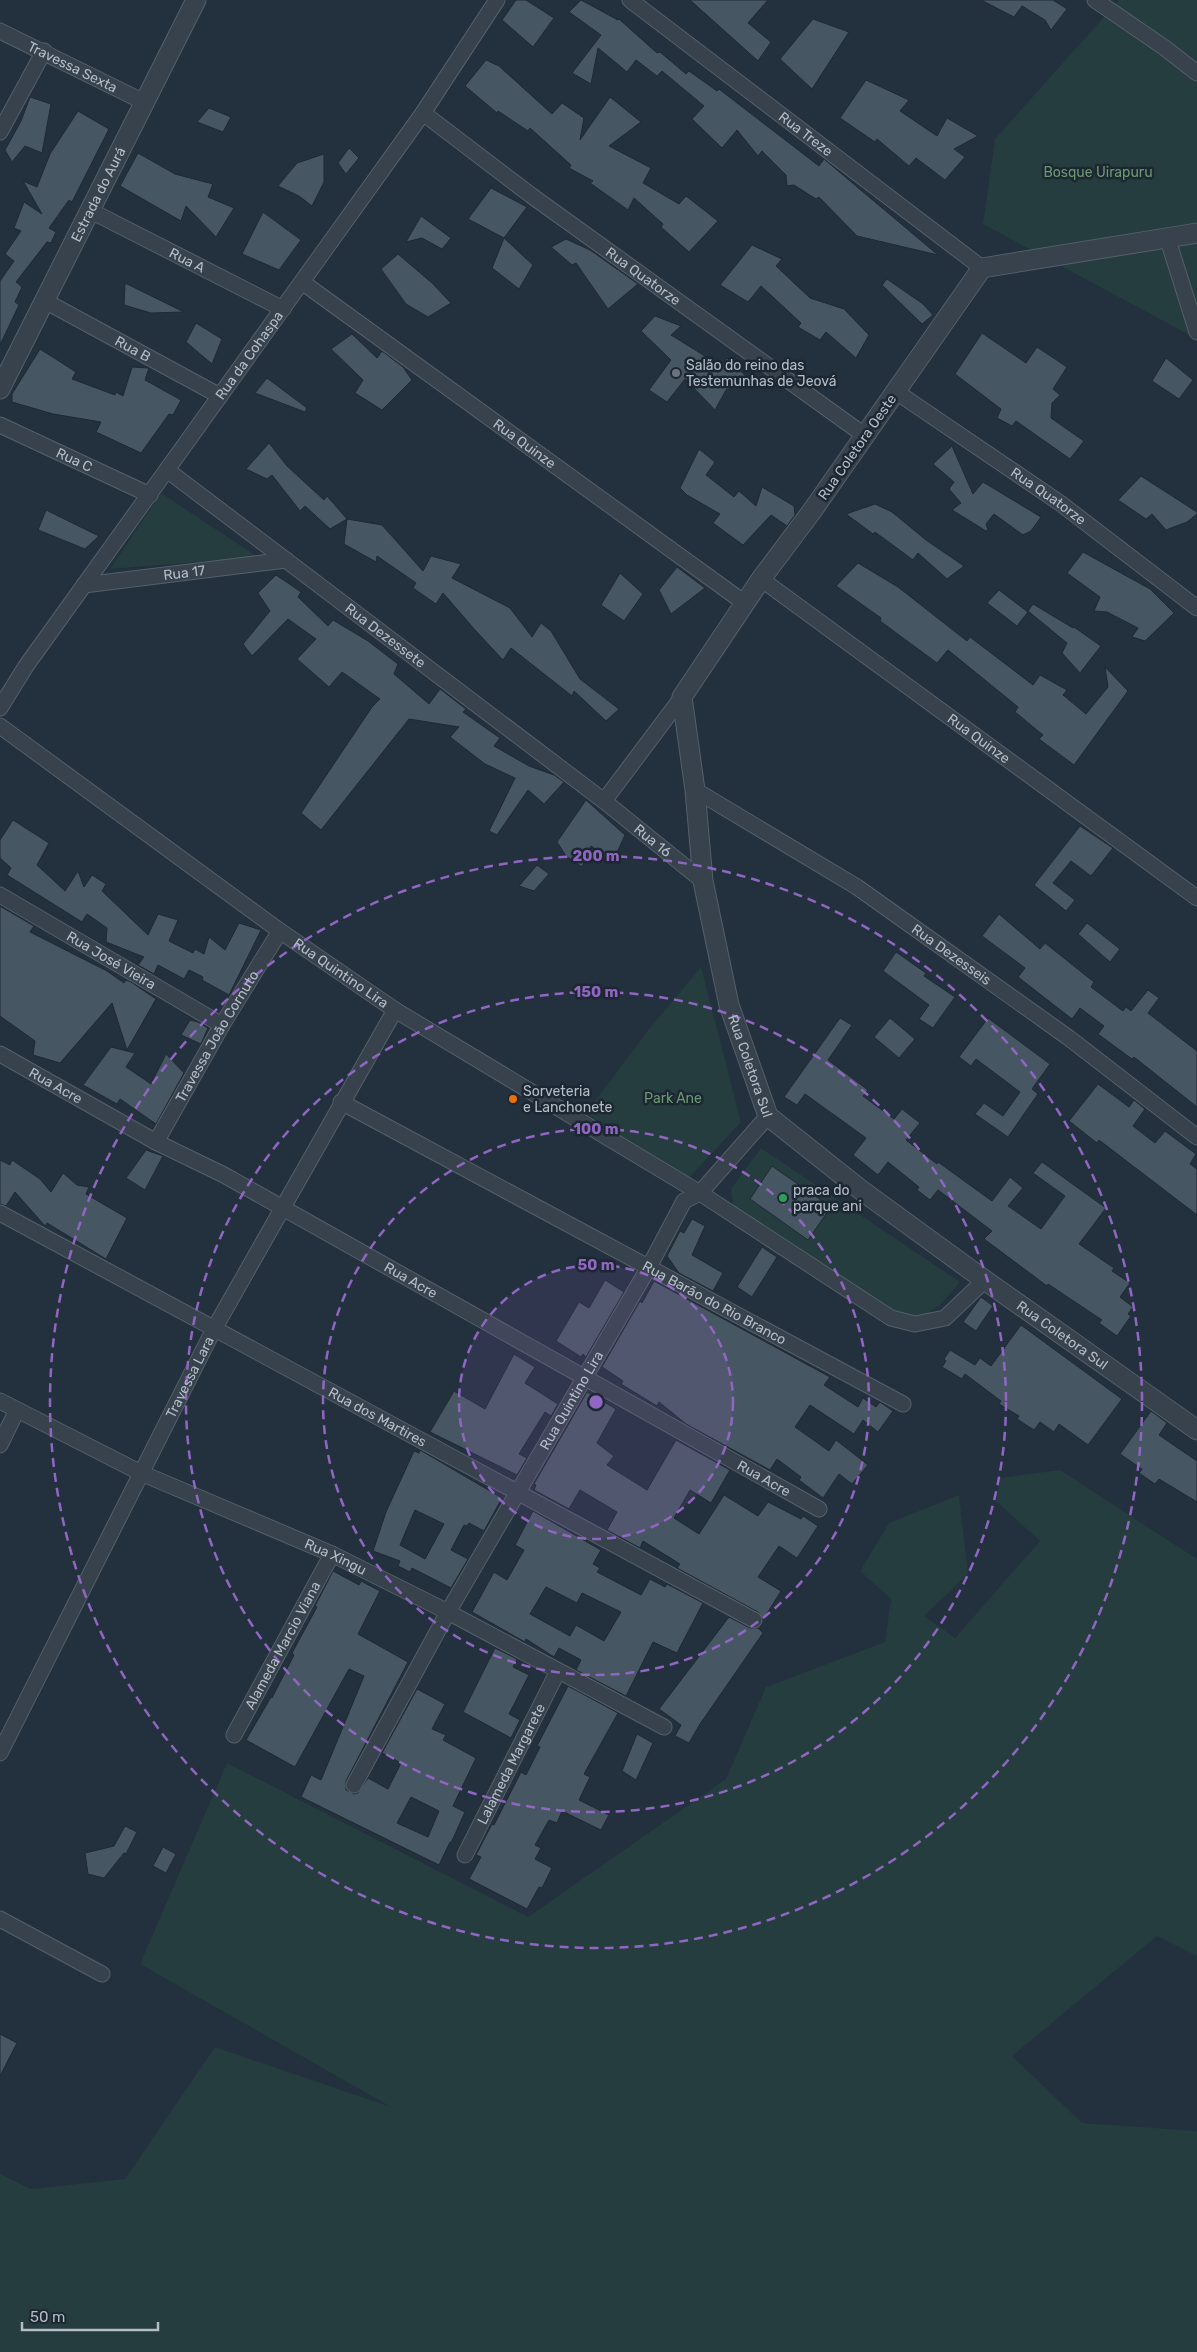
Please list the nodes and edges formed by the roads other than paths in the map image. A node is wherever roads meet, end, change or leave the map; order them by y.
1 (196, 0) edge
2 (497, 0) edge
3 (630, 0) edge
4 (1095, 0) edge
5 (0, 31) edge
6 (44, 52) junction
7 (1197, 73) edge
8 (146, 102) junction
9 (423, 113) junction
10 (0, 132) edge
11 (91, 211) junction
12 (1197, 233) edge
13 (1167, 237) junction
14 (982, 268) junction
15 (302, 282) junction
16 (45, 301) junction
17 (283, 309) junction
18 (1197, 332) edge
19 (0, 389) edge
20 (895, 391) junction
21 (220, 396) junction
22 (0, 425) edge
23 (864, 435) junction
24 (167, 470) junction
25 (150, 494) junction
26 (286, 560) junction
27 (761, 579) junction
28 (84, 585) junction
29 (746, 604) junction
30 (1197, 608) edge
31 (682, 697) junction
32 (0, 708) edge
33 (0, 726) edge
34 (695, 790) junction
35 (604, 801) junction
36 (703, 881) junction
37 (0, 895) edge
38 (1197, 898) edge
39 (280, 931) junction
40 (395, 1010) junction
41 (222, 1025) junction
42 (0, 1054) edge
43 (341, 1102) junction
44 (768, 1116) junction
45 (1197, 1137) edge
46 (156, 1142) junction
47 (700, 1193) junction
48 (282, 1210) junction
49 (0, 1213) edge
50 (649, 1267) junction
51 (985, 1280) junction
52 (214, 1329) junction
53 (584, 1379) junction
54 (0, 1401) edge
55 (903, 1404) dead end
56 (17, 1410) junction
57 (1197, 1430) edge
58 (0, 1445) edge
59 (141, 1474) junction
60 (519, 1494) junction
61 (819, 1509) dead end
62 (332, 1554) junction
63 (448, 1612) junction
64 (754, 1620) dead end
65 (558, 1671) junction
66 (664, 1727) dead end
67 (234, 1735) dead end
68 (0, 1753) edge
69 (354, 1785) dead end
70 (465, 1855) dead end
71 (0, 1919) edge
72 (102, 1974) dead end

1 - 8 street, Estrada do Aurá
2 - 9 street, Rua da Cohaspa
3 - 14 street, Rua Treze
4 - 7 street
5 - 6 street, Travessa Sexta
6 - 8 street, Travessa Sexta
6 - 10 street
8 - 11 street, Estrada do Aurá
9 - 15 street, Rua da Cohaspa
9 - 23 street, Rua Quatorze
11 - 16 street, Estrada do Aurá
11 - 17 street, Rua A
12 - 13 street
13 - 14 street
13 - 18 street
14 - 20 street, Rua Coletora Oeste
15 - 17 street, Rua da Cohaspa
15 - 29 street, Rua Quinze
16 - 19 street, Estrada do Aurá
16 - 21 street, Rua B
17 - 21 street, Rua da Cohaspa
20 - 23 street, Rua Coletora Oeste
20 - 30 street, Rua Quatorze
21 - 24 street, Rua da Cohaspa
22 - 25 street, Rua C
23 - 27 street, Rua Coletora Oeste
24 - 25 street, Rua da Cohaspa
24 - 26 street, Rua Dezessete
25 - 28 street, Rua da Cohaspa
26 - 28 street, Rua 17
26 - 35 street, Rua Dezessete
27 - 29 street, Rua Coletora Oeste
27 - 38 street, Rua Quinze
28 - 32 street, Rua da Cohaspa
29 - 31 street, Rua Coletora Oeste
31 - 34 street, Rua Coletora Sul
31 - 35 street, Rua Coletora Oeste
33 - 39 street, Rua Quintino Lira
34 - 36 street, Rua Coletora Sul
34 - 45 street, Rua Dezesseis
35 - 36 street, Rua 16
36 - 44 street, Rua Coletora Sul
37 - 41 street, Rua José Vieira
39 - 40 street, Rua Quintino Lira
39 - 41 street, Travessa João Cornuto
40 - 43 street, Travessa Lara
40 - 47 street, Rua Quintino Lira
41 - 46 street, Travessa João Cornuto
42 - 46 street, Rua Acre
43 - 48 street, Travessa Lara
43 - 50 street, Rua Barão do Rio Branco
44 - 47 street, Rua Quintino Lira
44 - 51 street, Rua Coletora Sul
46 - 48 street, Rua Acre
47 - 50 street, Rua Quintino Lira
47 - 51 street, Rua Quintino Lira
48 - 52 street, Travessa Lara
48 - 53 street, Rua Acre
49 - 52 street, Rua dos Martires
50 - 53 street, Rua Quintino Lira
50 - 55 street, Rua Barão do Rio Branco
51 - 57 street, Rua Coletora Sul
52 - 59 street, Travessa Lara
52 - 60 street, Rua dos Martires
53 - 60 street, Rua Quintino Lira
53 - 61 street, Rua Acre
54 - 56 street, Rua Xingu
56 - 58 street
56 - 59 street, Rua Xingu
59 - 62 street, Rua Xingu
59 - 68 street, Travessa Lara
60 - 63 street, Rua Quintino Lira
60 - 64 street, Rua dos Martires
62 - 63 street, Rua Xingu
62 - 67 street, Alameda Marcio Viana
63 - 65 street, Rua Xingu
63 - 69 street, Rua Quintino Lira
65 - 66 street, Rua Xingu
65 - 70 street, Lalameda Margarete
71 - 72 street

